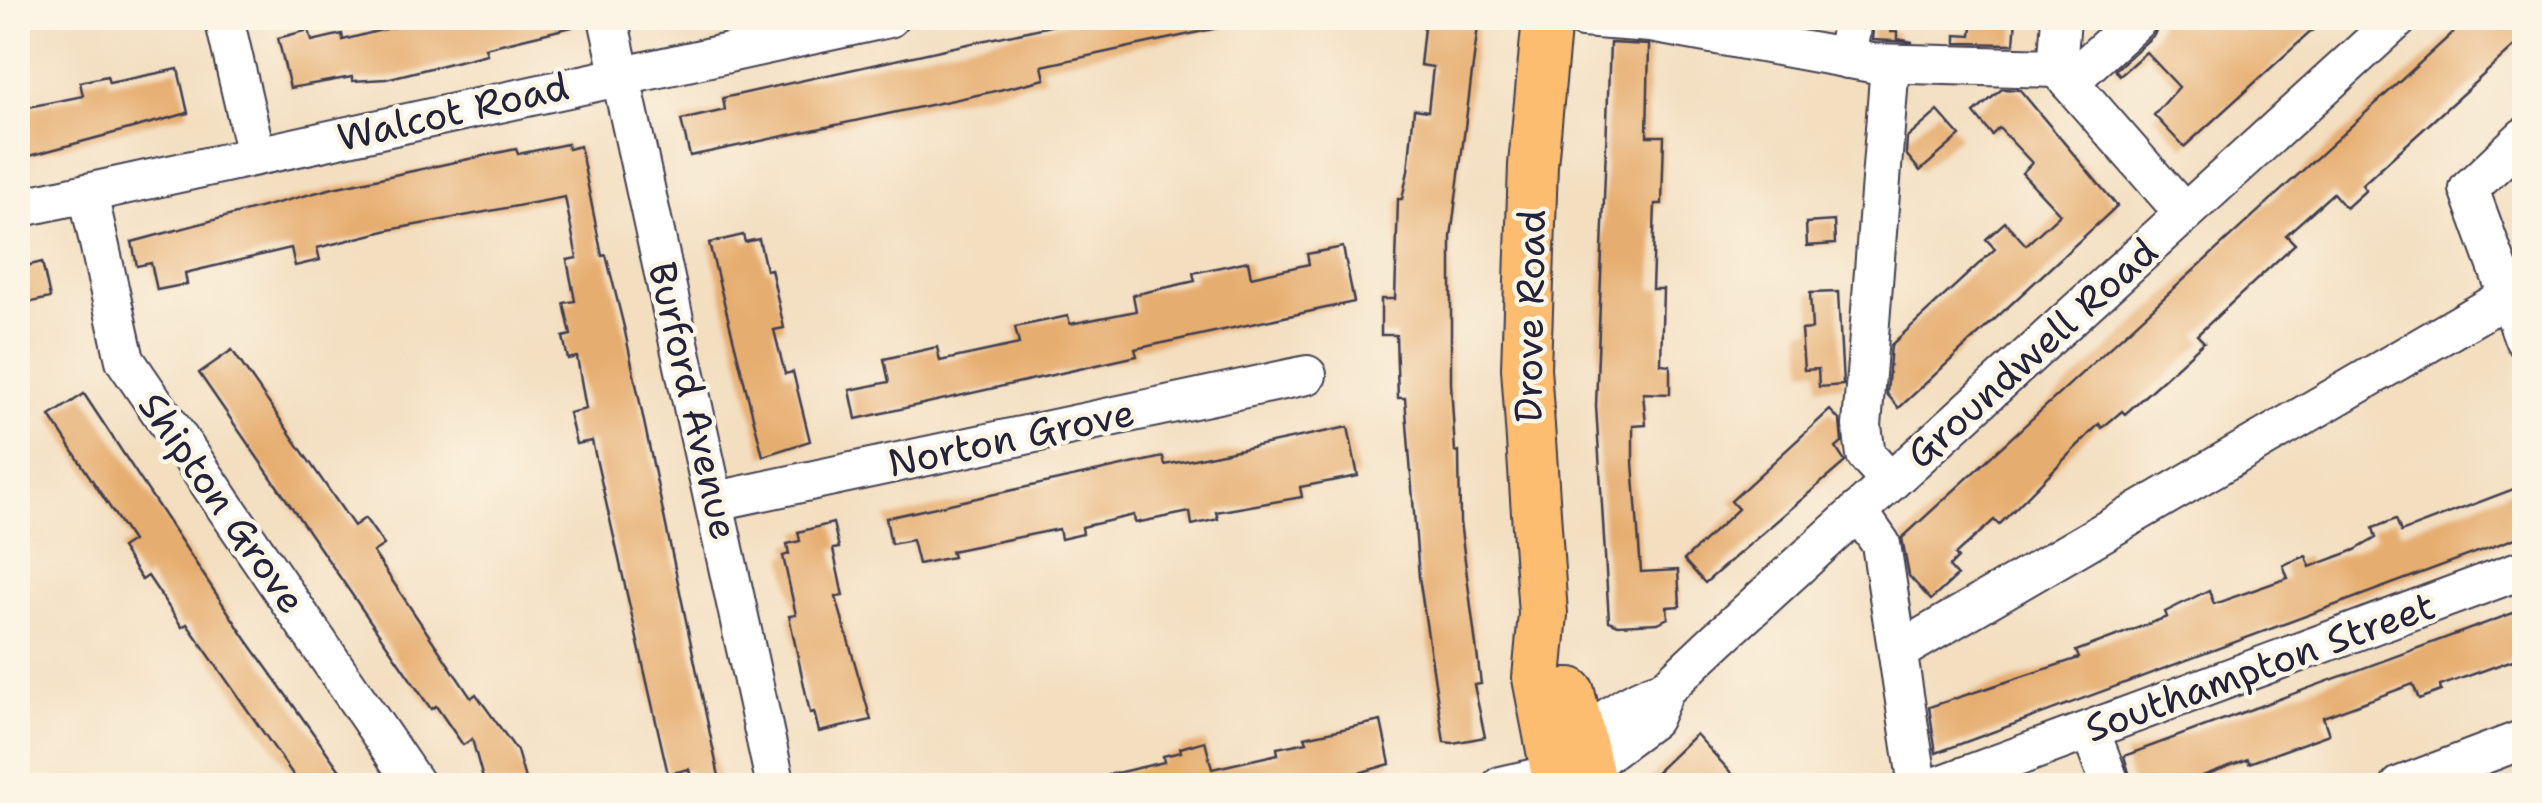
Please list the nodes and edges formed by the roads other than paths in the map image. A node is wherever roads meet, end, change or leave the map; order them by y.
1 (224, 18) edge
2 (608, 18) edge
3 (889, 18) edge
4 (1547, 18) edge
5 (1582, 18) edge
6 (1852, 18) edge
7 (2060, 18) edge
8 (2139, 18) edge
9 (2399, 18) edge
10 (1847, 59) junction
11 (1890, 64) junction
12 (620, 75) junction
13 (2063, 75) junction
14 (2523, 144) edge
15 (256, 156) junction
16 (88, 194) junction
17 (18, 208) edge
18 (2184, 213) junction
19 (2508, 296) junction
20 (2524, 339) edge
21 (1307, 374) dead end
22 (1890, 482) junction
23 (716, 501) junction
24 (1858, 511) junction
25 (2524, 569) edge
26 (1899, 651) junction
27 (2090, 730) junction
28 (2524, 739) edge
29 (1575, 770) edge
30 (416, 786) edge
31 (776, 786) edge
32 (1501, 786) edge
33 (1918, 786) edge
34 (1938, 786) edge
35 (2111, 786) edge
36 (2400, 786) edge

1 - 15 street
2 - 12 street, Burford Avenue
3 - 12 street, Walcot Road
4 - 29 main road, Drove Road
5 - 10 street
6 - 10 street
7 - 13 street
8 - 13 street
9 - 18 street, Groundwell Road
10 - 11 street
11 - 13 street
11 - 22 street
12 - 15 street, Walcot Road
12 - 23 street, Burford Avenue
13 - 18 street
14 - 19 street
15 - 16 street, Walcot Road
16 - 17 street, Walcot Road
16 - 30 street, Shipton Grove
18 - 22 street, Groundwell Road
19 - 20 street
19 - 26 street
21 - 23 street, Norton Grove
22 - 24 street, Groundwell Road
23 - 31 street, Burford Avenue
24 - 26 street
24 - 29 street, Groundwell Road
25 - 27 street, Southampton Street
26 - 33 street
27 - 34 street, Southampton Street
27 - 35 street
28 - 36 street
29 - 32 street

